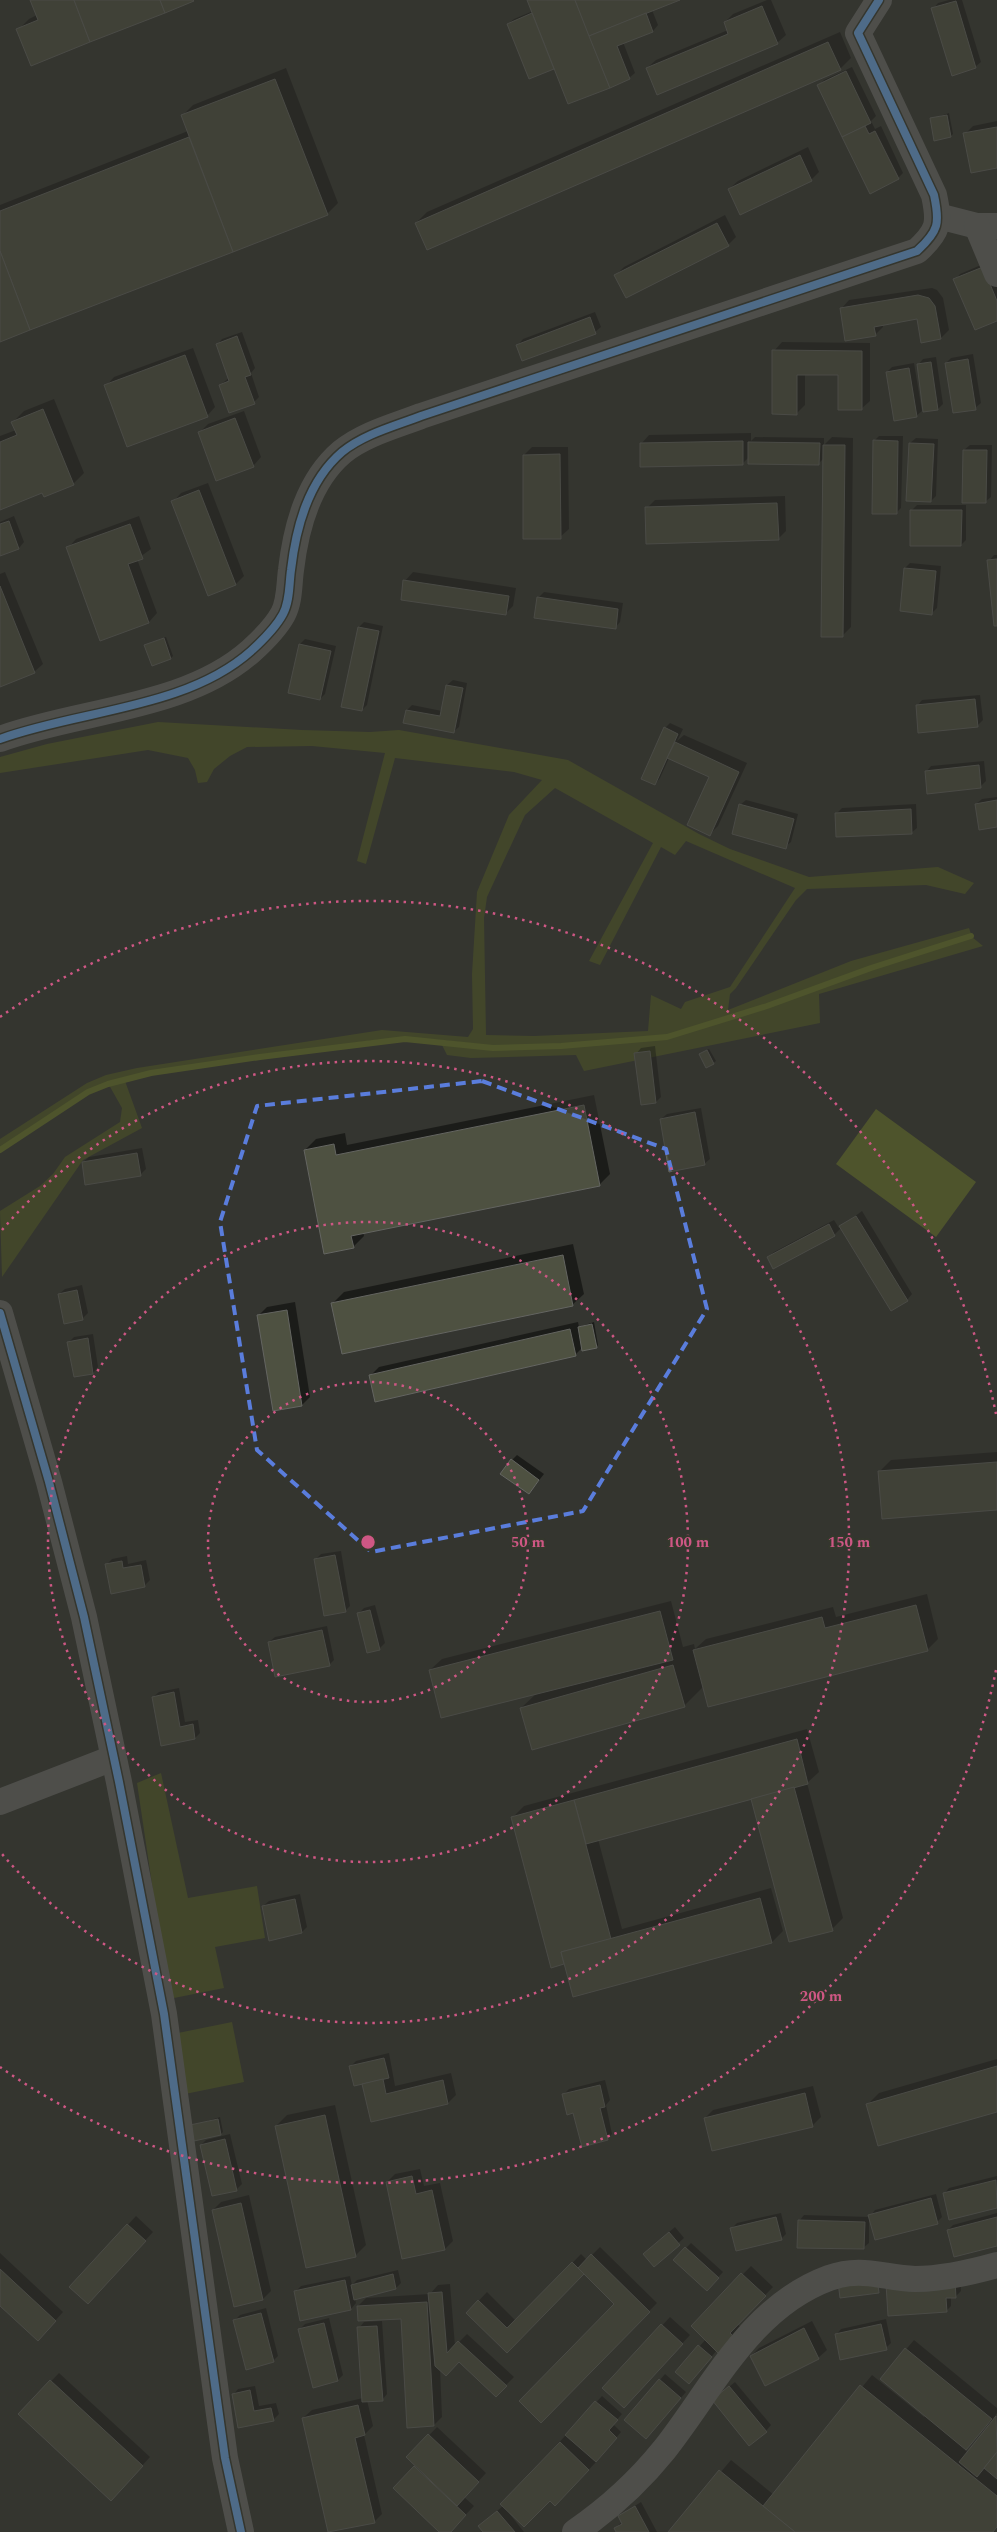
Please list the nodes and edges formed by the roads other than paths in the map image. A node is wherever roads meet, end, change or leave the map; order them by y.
1 (879, 0) edge
2 (938, 216) junction
3 (987, 226) edge
4 (997, 274) edge
5 (0, 739) edge
6 (0, 1313) edge
7 (113, 1758) junction
8 (0, 1802) edge
9 (997, 2265) edge
10 (241, 2532) edge
11 (575, 2532) edge

1 - 2 street
2 - 3 street
2 - 5 street
3 - 4 street
6 - 7 street
7 - 8 street
7 - 10 street
9 - 11 street

